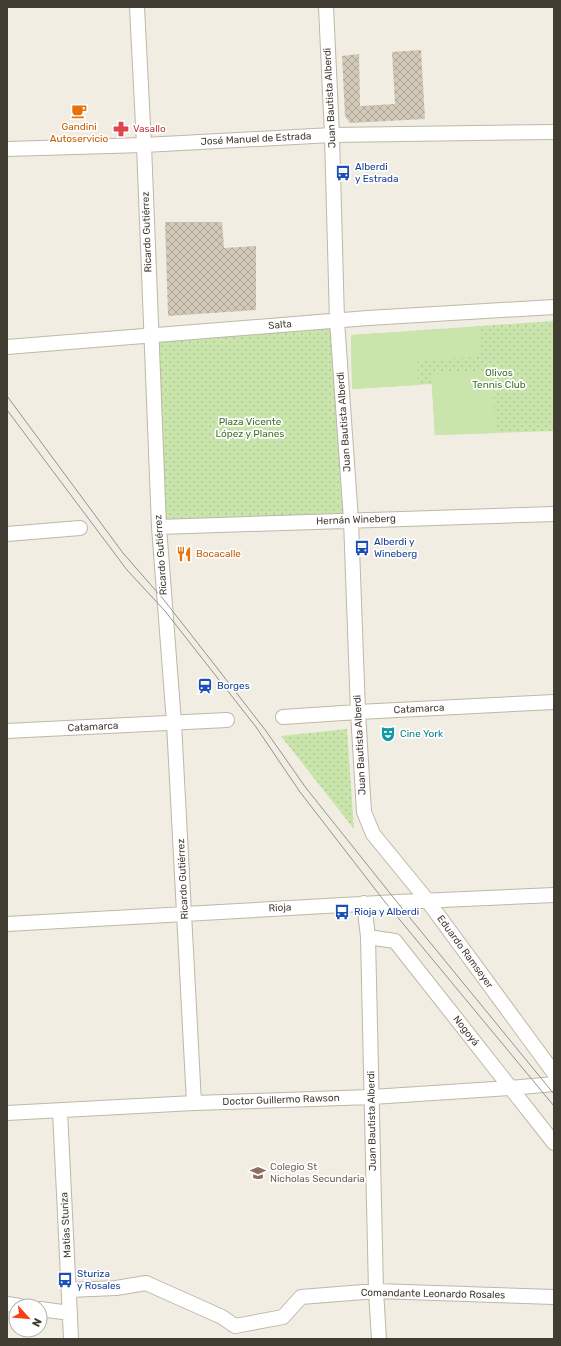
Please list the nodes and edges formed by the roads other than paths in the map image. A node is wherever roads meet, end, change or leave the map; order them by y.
1 (137, 7) edge
2 (326, 7) edge
3 (554, 132) edge
4 (332, 135) junction
5 (144, 145) junction
6 (7, 149) edge
7 (554, 307) edge
8 (337, 321) junction
9 (152, 335) junction
10 (7, 347) edge
11 (554, 514) edge
12 (351, 520) junction
13 (159, 527) junction
14 (80, 528) dead end
15 (7, 534) edge
16 (554, 702) edge
17 (358, 712) junction
18 (283, 717) dead end
19 (227, 720) dead end
20 (174, 723) junction
21 (7, 731) edge
22 (373, 834) joint
23 (554, 895) edge
24 (427, 900) junction
25 (364, 904) junction
26 (184, 914) junction
27 (7, 924) edge
28 (368, 937) junction
29 (554, 1073) edge
30 (554, 1084) edge
31 (510, 1088) junction
32 (372, 1097) junction
33 (194, 1103) junction
34 (60, 1111) junction
35 (7, 1113) edge
36 (554, 1143) edge
37 (69, 1290) junction
38 (376, 1291) junction
39 (554, 1297) edge
40 (48, 1310) edge
41 (70, 1313) junction
42 (71, 1339) edge
43 (379, 1339) edge

1 - 5 street, Ricardo Gutiérrez
2 - 4 street, Juan Bautista Alberdi
3 - 4 street, José Manuel de Estrada
4 - 5 street, José Manuel de Estrada
4 - 8 street, Juan Bautista Alberdi
5 - 6 street, José Manuel de Estrada
5 - 9 street, Ricardo Gutiérrez
7 - 8 street, Salta
8 - 9 street, Salta
8 - 12 street, Juan Bautista Alberdi
9 - 10 street, Salta
9 - 13 street, Ricardo Gutiérrez
11 - 12 street, Hernán Wineberg
12 - 13 street, Hernán Wineberg
12 - 17 street, Juan Bautista Alberdi
13 - 20 street, Ricardo Gutiérrez
14 - 15 street
16 - 17 street, Catamarca
17 - 18 street, Catamarca
17 - 22 street, Juan Bautista Alberdi
19 - 20 street, Catamarca
20 - 21 street, Catamarca
20 - 26 street, Ricardo Gutiérrez
22 - 24 street, Eduardo Ramseyer
23 - 24 street, Rioja
24 - 25 street, Rioja
24 - 29 street, Eduardo Ramseyer
25 - 26 street, Rioja
25 - 28 street, Juan Bautista Alberdi
26 - 27 street, Rioja
26 - 33 street, Ricardo Gutiérrez
28 - 31 street, Nogoyá
28 - 32 street, Juan Bautista Alberdi
30 - 31 street, Doctor Guillermo Rawson
31 - 32 street, Doctor Guillermo Rawson
31 - 36 street, Nogoyá
32 - 33 street, Doctor Guillermo Rawson
32 - 38 street, Juan Bautista Alberdi
33 - 34 street, Doctor Guillermo Rawson
34 - 35 street, Doctor Guillermo Rawson
34 - 37 street, Matías Sturiza
37 - 38 street, Comandante Leonardo Rosales
37 - 41 street, Matías Sturiza
38 - 39 street, Comandante Leonardo Rosales
38 - 43 street, Juan Bautista Alberdi
40 - 41 street
41 - 42 street, Matías Sturiza

